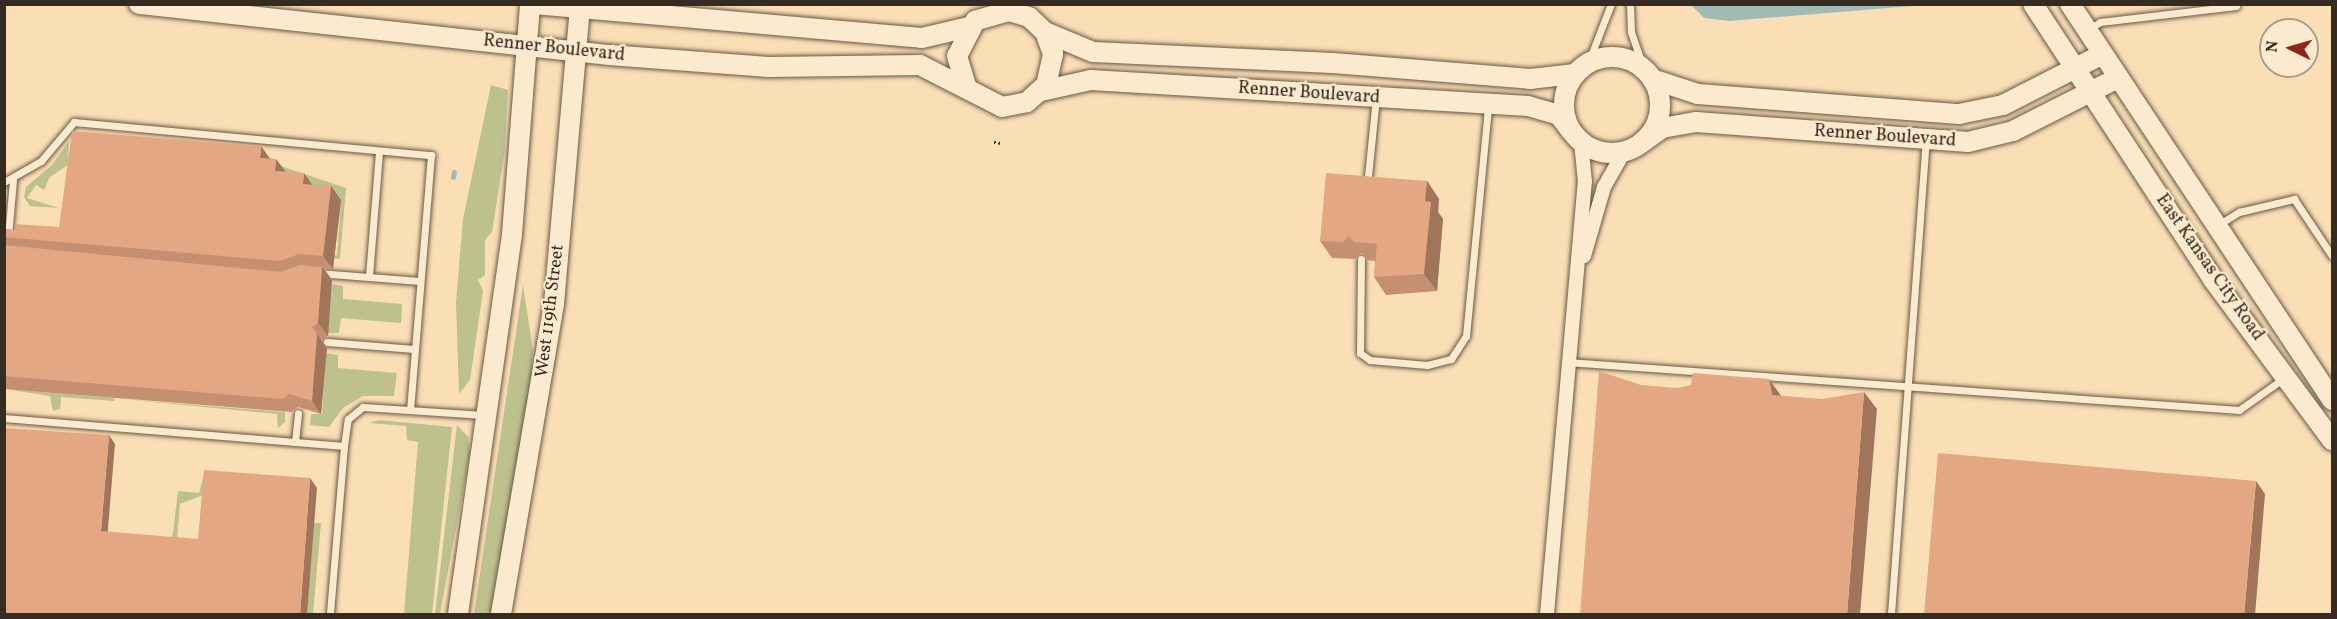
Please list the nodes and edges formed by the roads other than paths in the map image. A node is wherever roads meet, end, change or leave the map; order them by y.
1 (139, 4) edge
2 (532, 4) edge
3 (1611, 4) edge
4 (1630, 4) edge
5 (2033, 4) edge
6 (2070, 4) edge
7 (580, 6) edge
8 (2236, 6) dead end
9 (980, 16) edge
10 (1037, 19) edge
11 (2088, 30) junction
12 (527, 46) junction
13 (576, 50) junction
14 (2103, 54) junction
15 (1582, 69) junction
16 (2075, 69) junction
17 (1648, 74) junction
18 (2118, 78) junction
19 (966, 86) junction
20 (1041, 91) junction
21 (2091, 92) junction
22 (1376, 98) junction
23 (1488, 104) junction
24 (1576, 136) junction
25 (1643, 142) junction
26 (1926, 142) junction
27 (380, 151) junction
28 (1624, 152) junction
29 (13, 180) junction
30 (4, 182) edge
31 (1366, 191) edge
32 (2214, 228) junction
33 (8, 244) edge
34 (2332, 256) edge
35 (1361, 260) edge
36 (309, 273) edge
37 (369, 276) junction
38 (420, 281) junction
39 (1576, 287) junction
40 (327, 342) dead end
41 (414, 349) junction
42 (1567, 362) junction
43 (2285, 377) junction
44 (1908, 387) junction
45 (2332, 400) edge
46 (410, 408) junction
47 (298, 412) edge
48 (486, 415) junction
49 (4, 418) edge
50 (2332, 440) edge
51 (295, 442) junction
52 (344, 446) junction
53 (330, 615) edge
54 (458, 615) edge
55 (501, 615) edge
56 (1547, 615) edge
57 (1892, 615) edge

1 - 12 main road, Renner Boulevard
2 - 7 main road
2 - 12 main road
3 - 15 lane
4 - 17 lane
5 - 16 main road, East Kansas City Road
6 - 11 main road, East Kansas City Road
7 - 9 main road
7 - 13 main road, West 119th Street
8 - 11 lane
9 - 10 main road
9 - 19 main road
10 - 15 main road, Renner Boulevard
10 - 20 main road
11 - 14 main road, East Kansas City Road
12 - 13 main road, Renner Boulevard
12 - 48 main road
13 - 19 main road, Renner Boulevard
13 - 55 main road, West 119th Street
14 - 16 main road, Renner Boulevard
14 - 18 main road, East Kansas City Road
15 - 17 main road
15 - 24 main road
16 - 17 main road, Renner Boulevard
16 - 21 main road, East Kansas City Road
17 - 25 main road
18 - 21 main road, Renner Boulevard
18 - 32 main road, East Kansas City Road
19 - 20 main road
20 - 22 main road, Renner Boulevard
21 - 26 main road, Renner Boulevard
21 - 43 main road, East Kansas City Road
22 - 23 main road, Renner Boulevard
22 - 31 lane
23 - 24 main road, Renner Boulevard
23 - 35 lane
24 - 28 main road
24 - 39 street
25 - 26 main road, Renner Boulevard
25 - 28 main road
26 - 44 lane
27 - 29 lane
27 - 37 lane
27 - 38 lane
28 - 39 street
29 - 30 lane
29 - 33 lane
32 - 34 lane
32 - 45 main road, East Kansas City Road
36 - 37 lane
37 - 38 lane
38 - 41 lane
39 - 42 street
40 - 41 lane
41 - 46 lane
42 - 44 lane
42 - 56 street
43 - 44 lane
43 - 50 main road, East Kansas City Road
44 - 57 lane
46 - 48 lane
46 - 52 lane
47 - 51 lane
48 - 54 main road
49 - 51 lane
51 - 52 lane
52 - 53 lane

